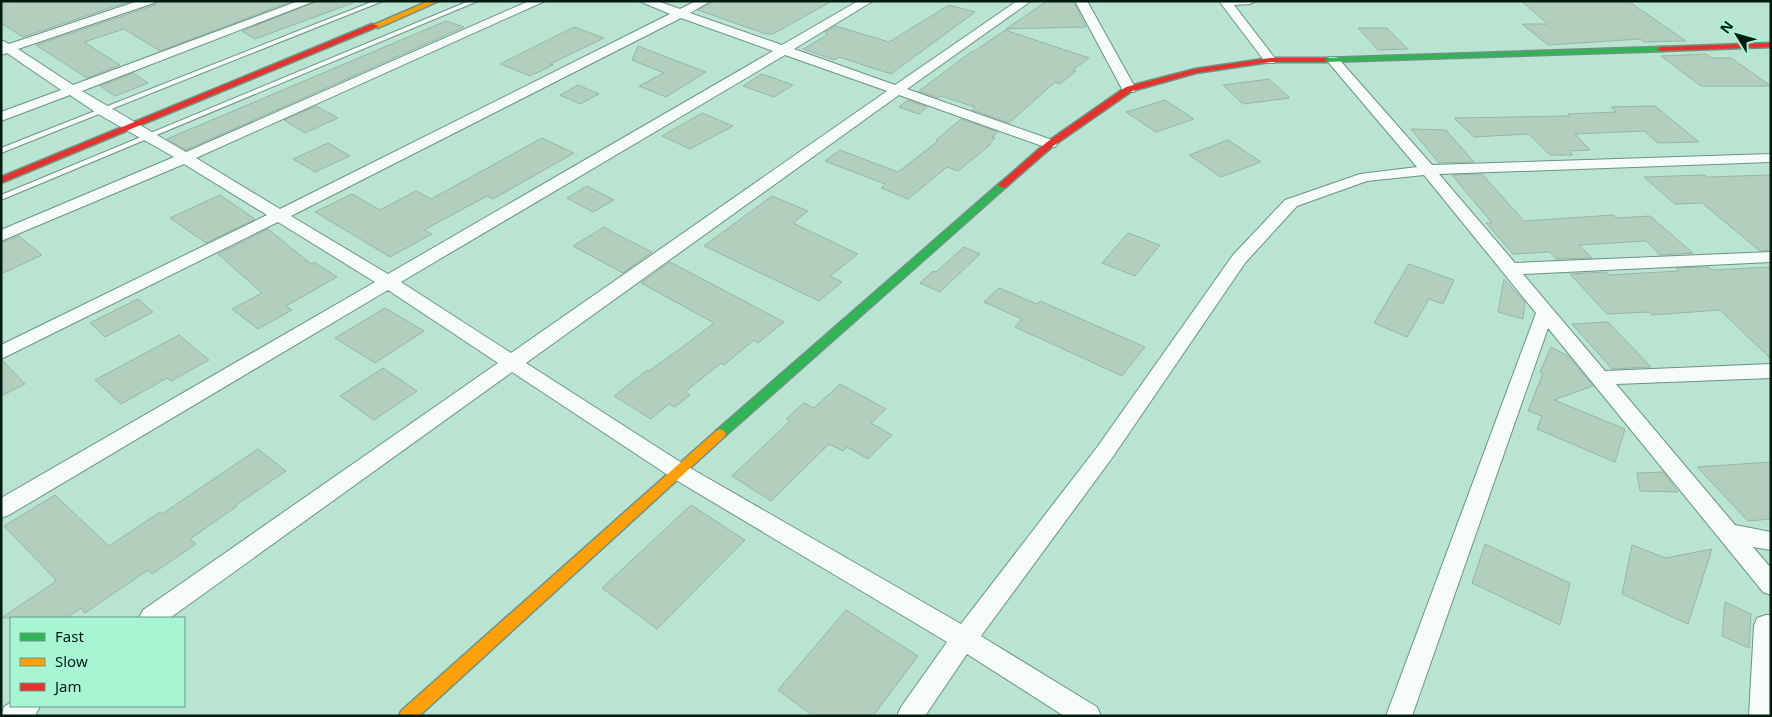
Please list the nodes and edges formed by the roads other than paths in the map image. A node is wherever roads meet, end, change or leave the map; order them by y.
1 (150, 1) edge
2 (309, 1) edge
3 (380, 1) edge
4 (405, 1) edge
5 (436, 1) edge
6 (476, 1) edge
7 (539, 1) edge
8 (645, 1) edge
9 (705, 1) edge
10 (867, 1) edge
11 (1025, 1) edge
12 (1081, 1) edge
13 (1250, 1) edge
14 (1226, 2) edge
15 (680, 14) junction
16 (1771, 45) edge
17 (4, 48) edge
18 (782, 50) junction
19 (1270, 60) junction
20 (1333, 60) junction
21 (1129, 89) junction
22 (896, 90) junction
23 (72, 91) junction
24 (1, 117) edge
25 (117, 118) junction
26 (151, 137) junction
27 (1050, 144) junction
28 (1, 151) edge
29 (185, 158) junction
30 (1771, 158) edge
31 (1, 163) edge
32 (1428, 170) junction
33 (1, 180) edge
34 (1, 198) edge
35 (278, 216) junction
36 (1, 236) edge
37 (1771, 256) edge
38 (1508, 269) junction
39 (388, 282) junction
40 (1545, 312) junction
41 (1, 353) edge
42 (513, 362) junction
43 (1771, 371) edge
44 (1600, 378) junction
45 (678, 471) junction
46 (1, 509) edge
47 (1728, 533) junction
48 (1771, 541) edge
49 (1771, 585) edge
50 (152, 617) edge
51 (1771, 626) edge
52 (964, 639) junction
53 (26, 707) edge
54 (13, 716) edge
55 (407, 716) edge
56 (910, 716) edge
57 (1088, 716) edge
58 (1399, 716) edge
59 (1762, 716) edge

1 - 17 street
2 - 23 street
3 - 25 lane
4 - 25 street
5 - 25 street
6 - 26 lane
7 - 29 street
8 - 15 street
9 - 15 street
10 - 18 street
11 - 22 street
12 - 21 street
13 - 14 street
14 - 19 street
15 - 18 street
15 - 35 street
16 - 20 street
17 - 23 street
18 - 22 street
18 - 39 street
19 - 20 street
19 - 21 street
20 - 32 street
21 - 27 street
22 - 27 street
22 - 42 street
23 - 24 street
23 - 25 street
25 - 26 street
25 - 28 lane
25 - 31 street
25 - 33 street
26 - 29 street
26 - 34 lane
27 - 45 street
29 - 35 street
29 - 36 street
30 - 32 street
32 - 38 street
32 - 52 street
35 - 39 street
35 - 41 street
37 - 38 street
38 - 40 street
39 - 42 street
39 - 46 street
40 - 44 street
40 - 58 street
42 - 45 street
42 - 50 street
43 - 44 street
44 - 47 street
45 - 52 street
45 - 55 street
47 - 48 street
47 - 49 street
51 - 59 street
52 - 56 street
52 - 57 street
53 - 54 street

